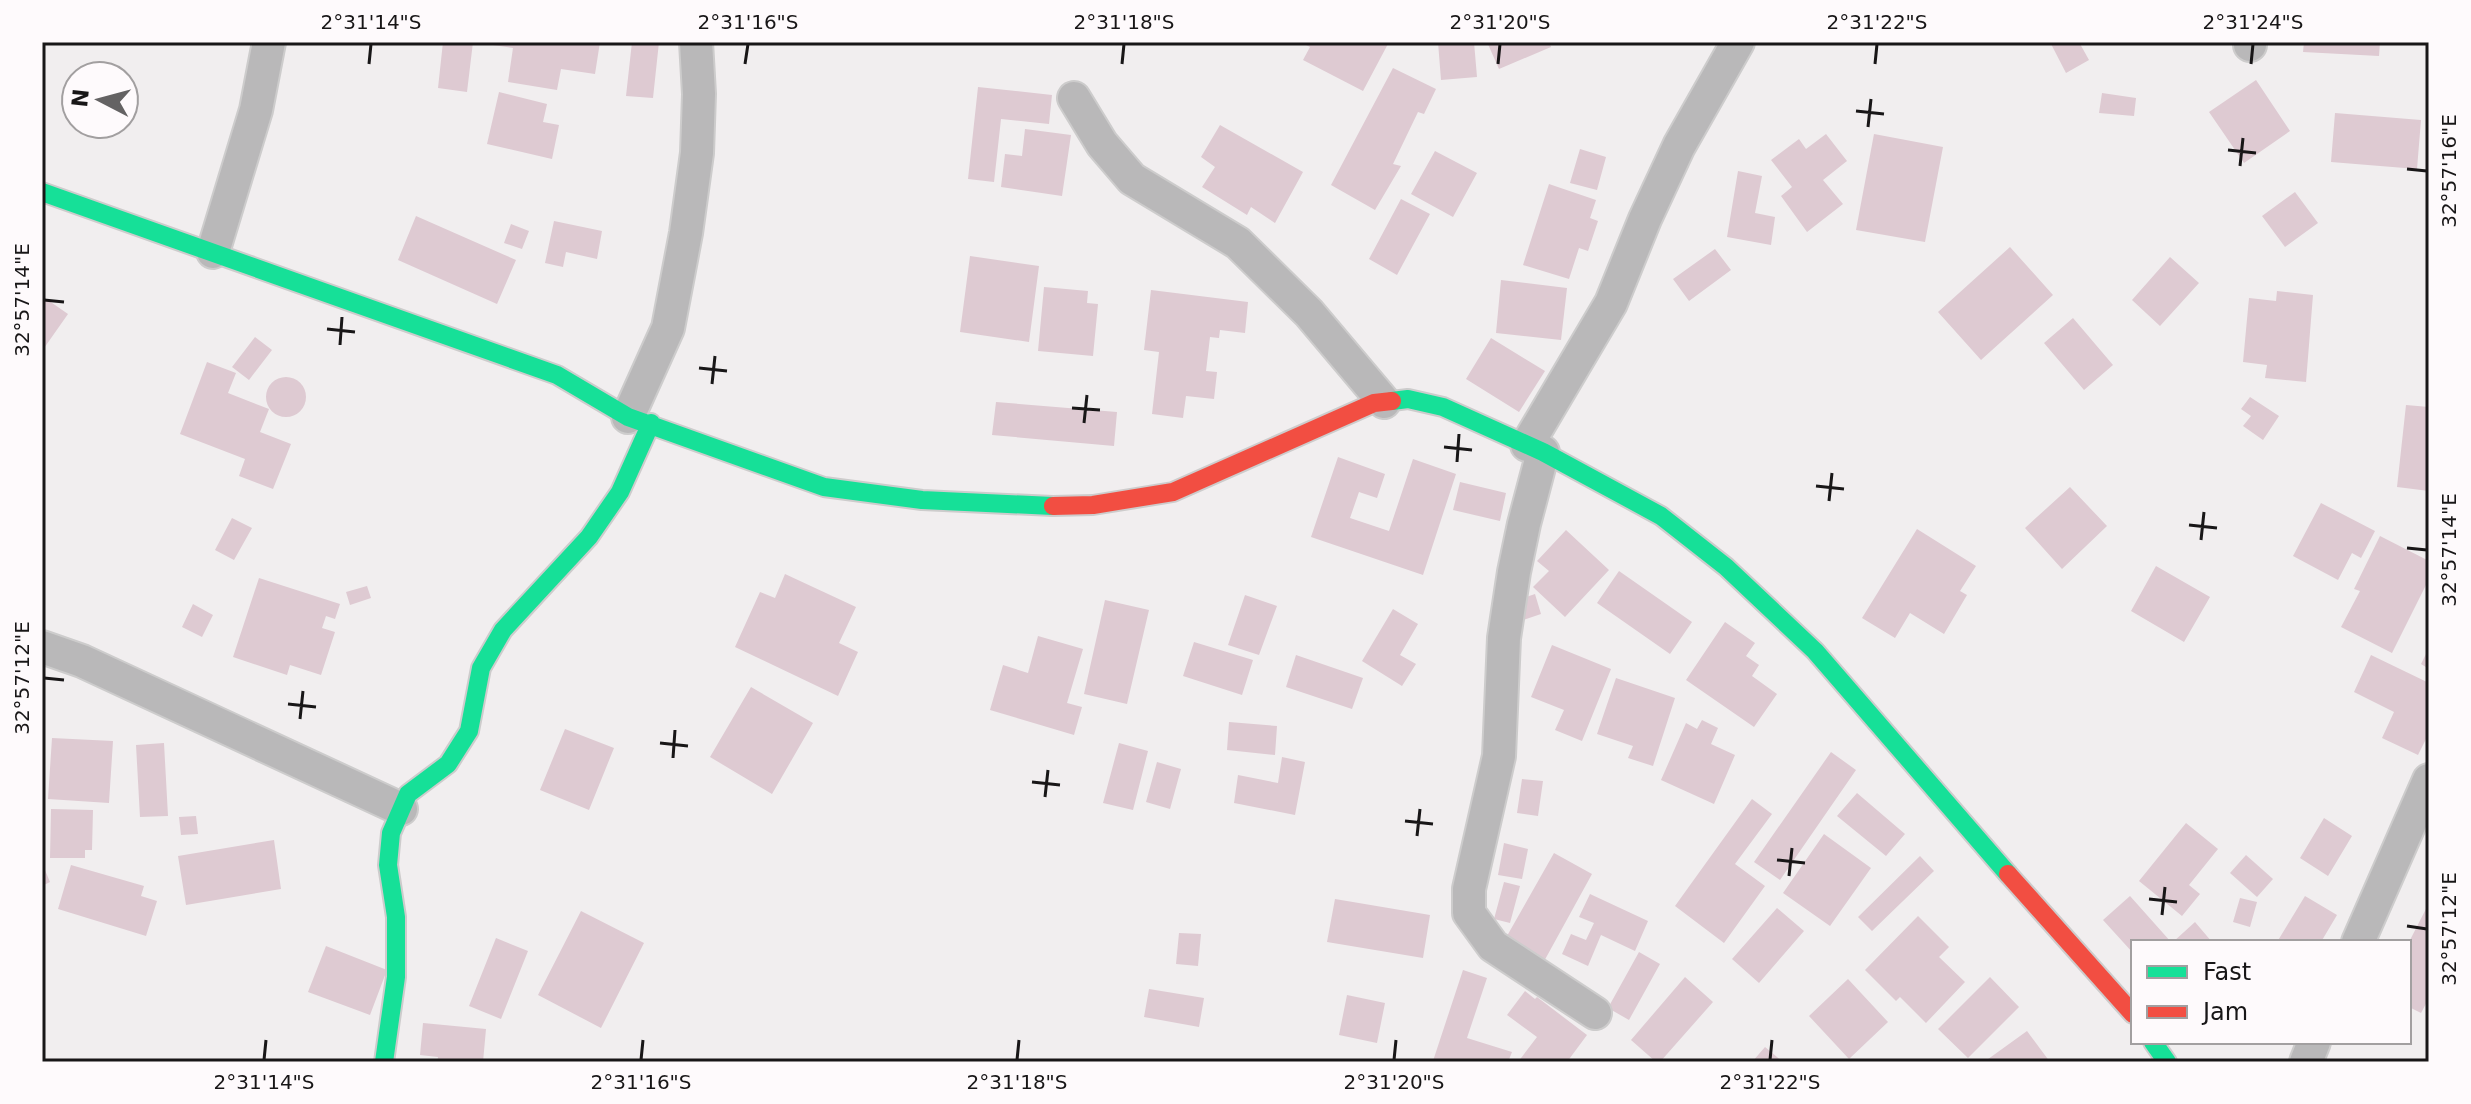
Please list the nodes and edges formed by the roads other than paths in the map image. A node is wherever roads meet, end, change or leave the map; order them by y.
1 (269, 42) edge
2 (696, 42) edge
3 (1738, 42) edge
4 (1074, 98) dead end
5 (42, 192) edge
6 (213, 252) junction
7 (1384, 402) junction
8 (640, 420) junction
9 (1535, 449) junction
10 (42, 647) edge
11 (2429, 780) edge
12 (401, 809) junction
13 (2359, 940) edge
14 (2131, 1012) edge
15 (1595, 1013) dead end
16 (2154, 1044) edge
17 (384, 1062) edge
18 (2167, 1062) edge

1 - 6 street
2 - 8 street
3 - 9 street
4 - 7 street
5 - 6 street
6 - 8 street
7 - 8 street
7 - 9 street
8 - 12 street
9 - 14 street
9 - 15 street
10 - 12 street
11 - 13 street
12 - 17 street
16 - 18 street

